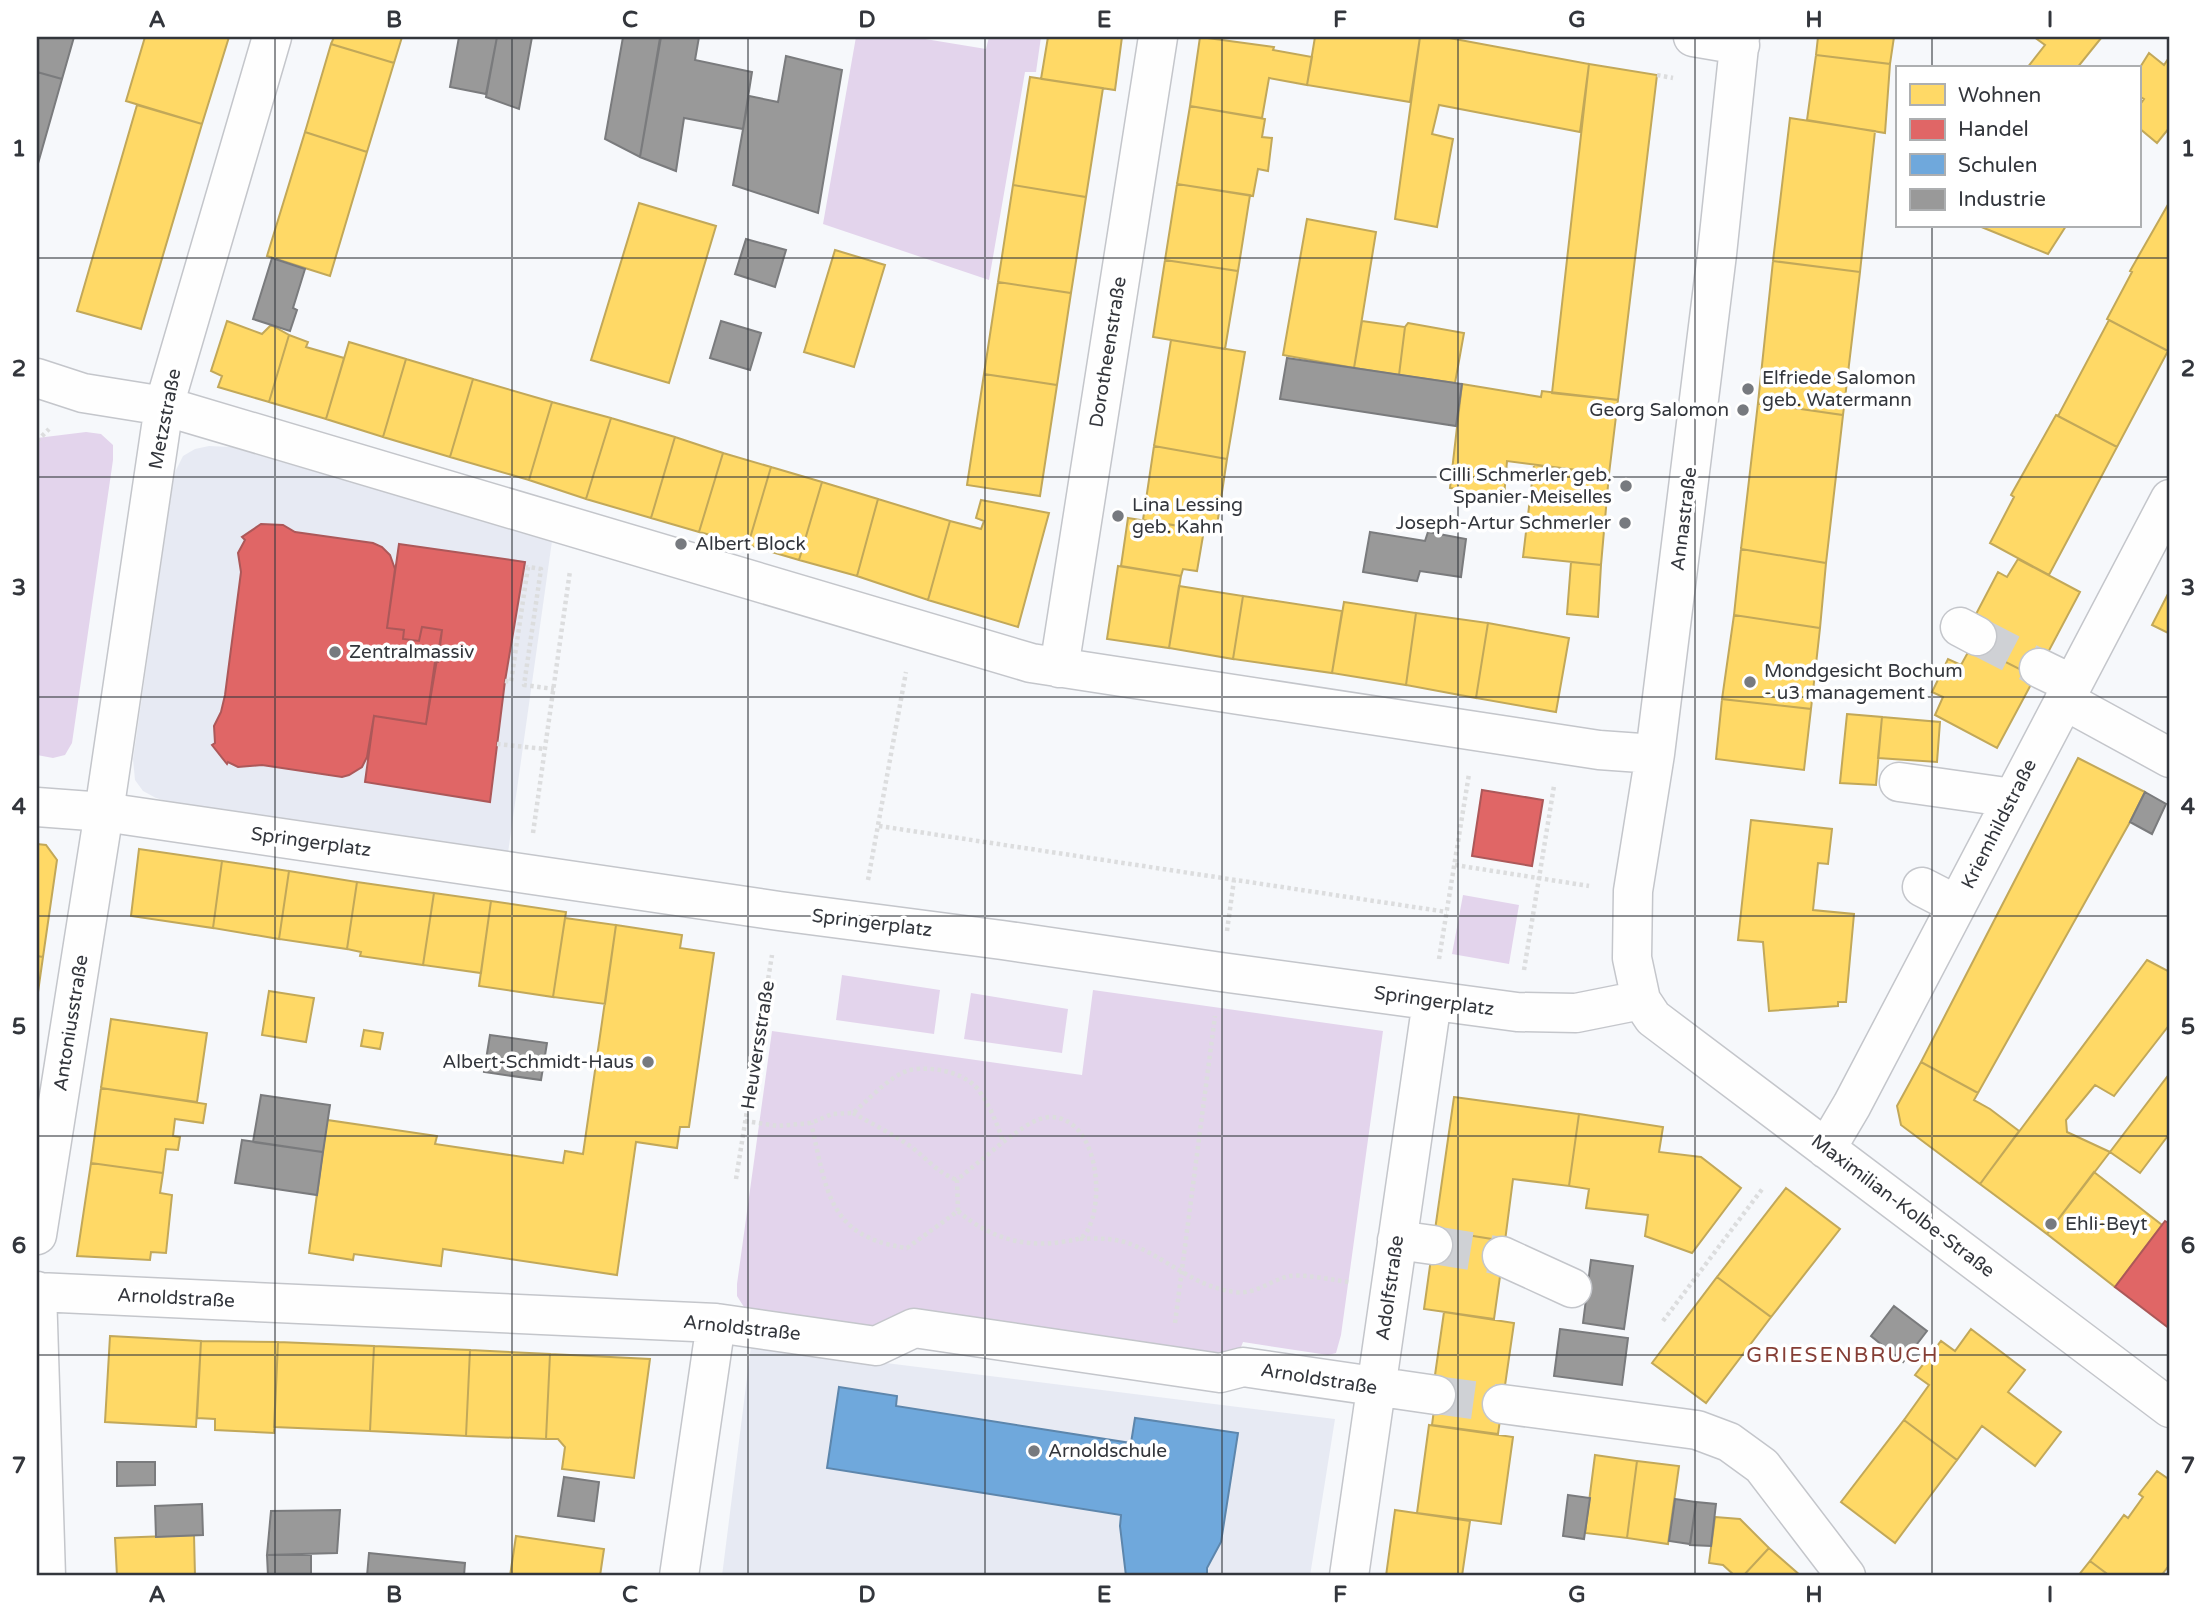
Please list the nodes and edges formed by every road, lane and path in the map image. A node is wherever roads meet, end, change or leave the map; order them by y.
1 (272, 37) edge
2 (1158, 37) edge
3 (1693, 37) edge
4 (1740, 41) edge
5 (37, 378) edge
6 (164, 406) junction
7 (2170, 499) edge
8 (580, 529) junction
9 (914, 629) junction
10 (1059, 668) junction
11 (505, 681) dead end
12 (2058, 684) junction
13 (554, 689) junction
14 (1475, 731) junction
15 (1560, 743) junction
16 (497, 744) dead end
17 (545, 749) junction
18 (1655, 754) junction
19 (2170, 758) edge
20 (1899, 782) dead end
21 (2012, 798) junction
22 (37, 807) edge
23 (104, 811) junction
24 (879, 826) junction
25 (1455, 865) junction
26 (528, 874) junction
27 (1539, 879) junction
28 (1234, 880) junction
29 (868, 884) dead end
30 (1922, 887) dead end
31 (1633, 891) junction
32 (1957, 905) junction
33 (779, 911) junction
34 (1447, 912) junction
35 (1221, 972) junction
36 (1641, 1000) junction
37 (1432, 1001) junction
38 (1517, 1012) junction
39 (853, 1113) junction
40 (745, 1121) junction
41 (811, 1123) junction
42 (1003, 1142) junction
43 (1826, 1149) junction
44 (736, 1179) dead end
45 (957, 1180) junction
46 (1763, 1188) dead end
47 (958, 1211) junction
48 (37, 1235) edge
49 (1080, 1239) junction
50 (1502, 1256) tunnel mouth
51 (1182, 1273) junction
52 (1390, 1288) junction
53 (1572, 1288) dead end
54 (37, 1292) edge
55 (1662, 1321) dead end
56 (716, 1323) junction
57 (1170, 1367) junction
58 (1376, 1387) junction
59 (1436, 1395) tunnel mouth
60 (1502, 1404) tunnel mouth
61 (2170, 1408) edge
62 (46, 1576) edge
63 (679, 1576) edge
64 (1349, 1576) edge
65 (1846, 1576) edge

1 - 6 street, Metzstraße
2 - 10 street, Dorotheenstraße
3 - 4 street
4 - 18 street, Annastraße
5 - 6 street
6 - 8 street
6 - 23 street, Metzstraße
7 - 12 street, Kriemhildstraße
8 - 9 street
8 - 13 path
9 - 10 street
9 - 24 path
10 - 14 street
11 - 13 path
12 - 19 street
12 - 21 street, Kriemhildstraße
13 - 17 path
14 - 15 street
14 - 25 path
15 - 18 street
15 - 27 path
16 - 17 path
17 - 26 path
18 - 31 street, Annastraße
20 - 21 street
21 - 32 street, Kriemhildstraße
22 - 23 street, Springerplatz
23 - 26 street, Springerplatz
23 - 48 street, Antoniusstraße
24 - 28 path
24 - 29 path
25 - 27 path
25 - 34 path
26 - 33 street, Springerplatz
27 - 31 path
27 - 38 path
28 - 34 path
28 - 35 path
30 - 32 street
31 - 36 street, Annastraße
32 - 43 street, Kriemhildstraße
33 - 35 street, Springerplatz
33 - 40 path, Heuversstraße
34 - 37 path
35 - 37 street, Springerplatz
35 - 51 path
36 - 38 street, Springerplatz
36 - 43 street, Maximilian-Kolbe-Straße
37 - 38 street, Springerplatz
37 - 52 street, Adolfstraße
39 - 41 path
39 - 42 path
39 - 45 path
40 - 41 path
40 - 44 path, Heuversstraße
41 - 47 path
42 - 45 path
42 - 49 path
43 - 61 street, Maximilian-Kolbe-Straße
45 - 47 path
46 - 55 path
47 - 49 path
49 - 51 path
50 - 53 street
51 - 52 path
51 - 57 path
52 - 58 street, Adolfstraße
54 - 56 street, Arnoldstraße
54 - 62 street
56 - 57 street, Arnoldstraße
56 - 63 street
57 - 58 street, Arnoldstraße
58 - 59 street, Arnoldstraße
58 - 64 street, Adolfstraße
60 - 65 street

